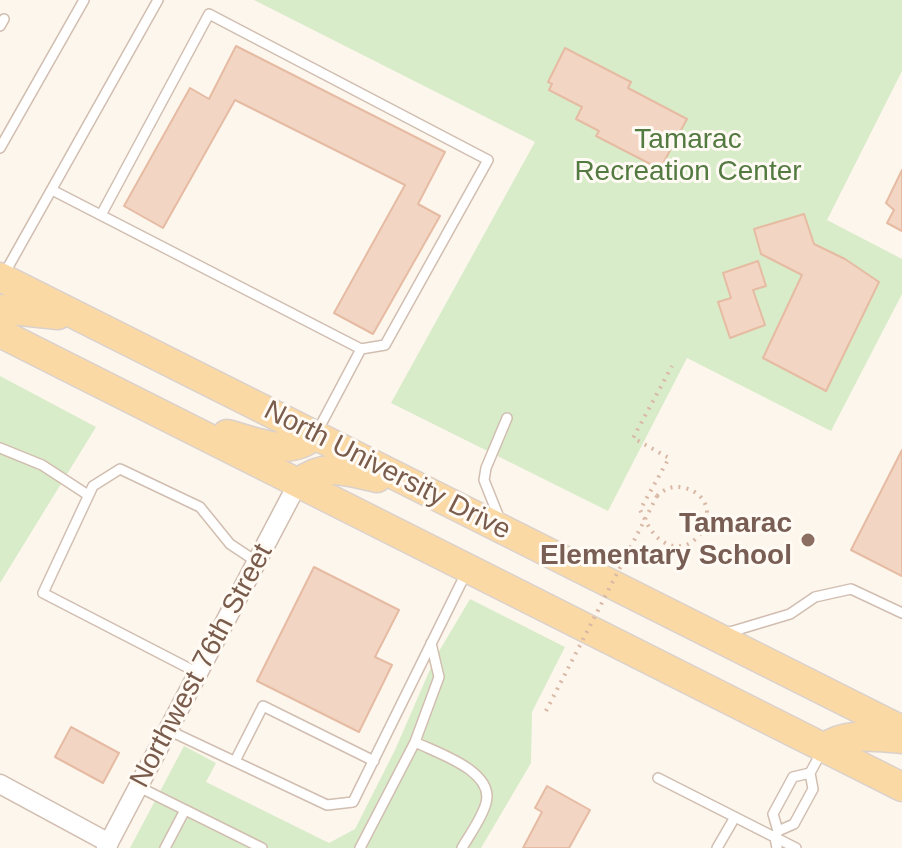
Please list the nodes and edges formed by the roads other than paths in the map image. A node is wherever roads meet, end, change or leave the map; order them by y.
1 (84, 0) edge
2 (158, 0) edge
3 (0, 148) edge
4 (52, 190) junction
5 (101, 215) junction
6 (1, 278) edge
7 (0, 309) edge
8 (82, 318) junction
9 (0, 333) edge
10 (361, 349) junction
11 (165, 416) junction
12 (507, 418) dead end
13 (315, 435) junction
14 (0, 448) edge
15 (298, 483) junction
16 (417, 486) junction
17 (88, 495) junction
18 (504, 530) junction
19 (257, 562) junction
20 (468, 569) junction
21 (902, 613) edge
22 (688, 623) junction
23 (431, 643) junction
24 (198, 673) junction
25 (168, 730) junction
26 (902, 730) edge
27 (902, 739) edge
28 (415, 742) junction
29 (824, 748) junction
30 (235, 761) junction
31 (374, 761) junction
32 (810, 773) junction
33 (658, 778) dead end
34 (0, 784) edge
35 (139, 787) junction
36 (902, 787) edge
37 (185, 810) junction
38 (735, 817) junction
39 (777, 839) edge
40 (108, 846) edge
41 (165, 848) edge
42 (262, 848) edge
43 (360, 848) edge
44 (462, 848) edge
45 (717, 848) edge
46 (796, 848) edge

1 - 3 lane
2 - 4 lane
4 - 5 lane
4 - 6 lane
5 - 10 lane
5 - 10 lane
6 - 8 main road, North University Drive
7 - 8 main road
8 - 13 main road, North University Drive
9 - 11 main road, North University Drive
10 - 13 lane
11 - 13 main road
11 - 15 main road, North University Drive
12 - 18 lane
13 - 16 main road, North University Drive
14 - 17 lane
15 - 16 main road
15 - 19 street, Northwest 76th Street
15 - 20 main road, North University Drive
16 - 18 main road, North University Drive
17 - 19 lane
17 - 24 lane
18 - 22 main road, North University Drive
19 - 24 street, Northwest 76th Street
20 - 23 lane
20 - 29 main road, North University Drive
21 - 22 lane
22 - 26 main road, North University Drive
23 - 28 lane
23 - 31 lane
24 - 25 street, Northwest 76th Street
25 - 30 lane
25 - 35 street, Northwest 76th Street
27 - 29 main road
28 - 43 lane
28 - 44 lane
29 - 32 lane
29 - 36 main road, North University Drive
30 - 31 lane
30 - 31 lane
32 - 39 lane
32 - 39 lane
33 - 38 lane
34 - 40 street
35 - 37 lane
35 - 40 street, Northwest 76th Street
37 - 41 lane
37 - 42 lane
38 - 39 lane
38 - 45 lane
39 - 46 lane

